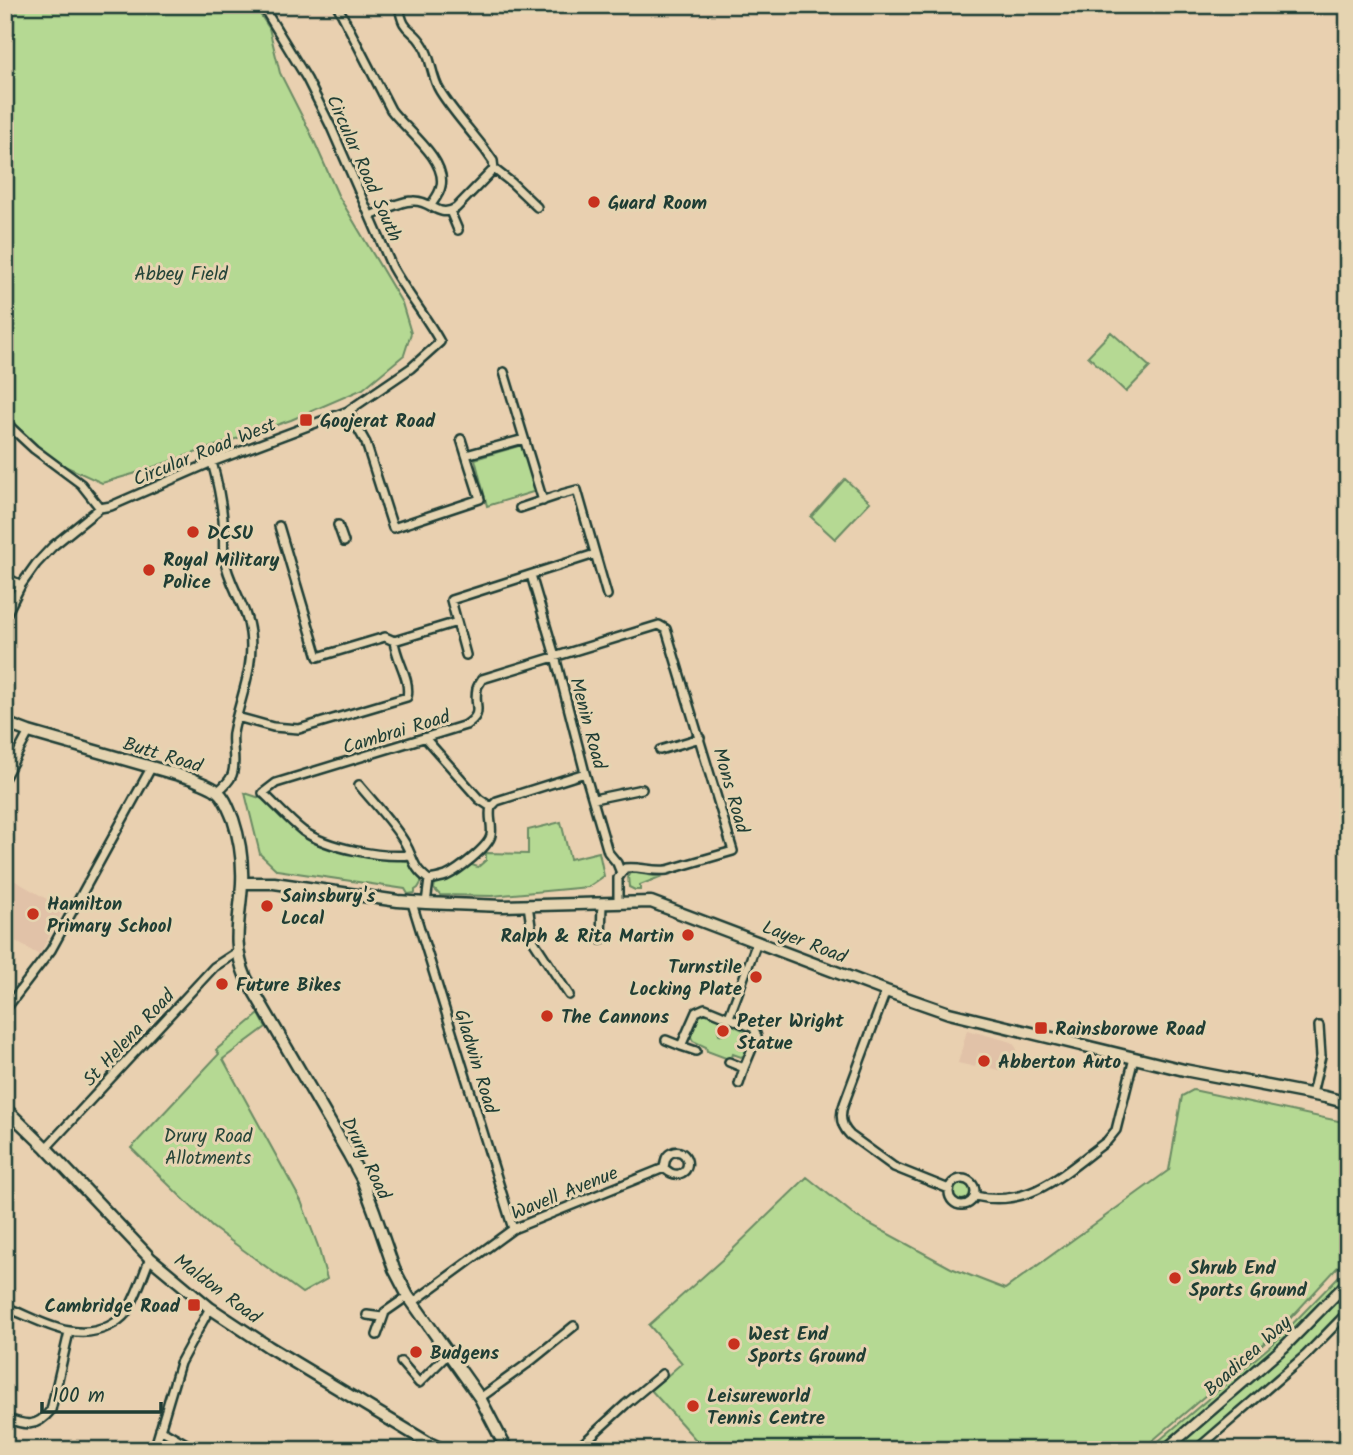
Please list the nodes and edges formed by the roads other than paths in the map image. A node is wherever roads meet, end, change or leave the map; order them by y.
1 (262, 5) edge
2 (337, 5) edge
3 (399, 5) edge
4 (494, 169) junction
5 (431, 205) junction
6 (537, 207) dead end
7 (450, 211) junction
8 (370, 216) junction
9 (458, 230) dead end
10 (440, 342) joint
11 (504, 373) dead end
12 (348, 411) junction
13 (5, 422) edge
14 (461, 439) dead end
15 (524, 439) junction
16 (466, 455) junction
17 (212, 461) junction
18 (542, 501) junction
19 (100, 508) junction
20 (520, 508) dead end
21 (338, 524) dead end
22 (278, 526) dead end
23 (344, 542) dead end
24 (595, 554) junction
25 (531, 575) junction
26 (5, 577) edge
27 (21, 585) junction
28 (607, 595) dead end
29 (5, 617) edge
30 (457, 622) junction
31 (666, 629) joint
32 (394, 641) junction
33 (466, 655) dead end
34 (555, 656) junction
35 (237, 718) junction
36 (5, 723) edge
37 (29, 732) junction
38 (425, 738) junction
39 (700, 738) junction
40 (660, 750) dead end
41 (151, 768) junction
42 (585, 774) junction
43 (5, 777) edge
44 (359, 785) dead end
45 (642, 789) dead end
46 (218, 791) junction
47 (594, 799) junction
48 (491, 807) junction
49 (410, 855) junction
50 (621, 873) junction
51 (429, 880) junction
52 (242, 883) junction
53 (412, 902) junction
54 (618, 902) junction
55 (426, 903) junction
56 (602, 903) junction
57 (528, 905) junction
58 (601, 940) dead end
59 (757, 942) junction
60 (237, 952) junction
61 (886, 991) junction
62 (569, 995) dead end
63 (5, 1010) edge
64 (729, 1017) junction
65 (1319, 1026) dead end
66 (666, 1041) dead end
67 (681, 1046) junction
68 (696, 1051) dead end
69 (1134, 1058) junction
70 (729, 1062) dead end
71 (744, 1068) junction
72 (740, 1084) dead end
73 (1312, 1094) junction
74 (1348, 1103) edge
75 (5, 1108) edge
76 (46, 1148) junction
77 (664, 1168) dead end
78 (949, 1189) junction
79 (975, 1196) junction
80 (513, 1229) junction
81 (150, 1258) junction
82 (1348, 1282) edge
83 (410, 1299) junction
84 (5, 1307) edge
85 (210, 1308) junction
86 (1348, 1314) edge
87 (367, 1315) dead end
88 (382, 1317) junction
89 (574, 1325) dead end
90 (69, 1332) junction
91 (377, 1335) dead end
92 (448, 1354) junction
93 (401, 1362) dead end
94 (662, 1374) dead end
95 (480, 1398) junction
96 (5, 1418) edge
97 (160, 1429) junction
98 (501, 1439) junction
99 (424, 1446) edge
100 (153, 1450) edge
101 (198, 1450) edge
102 (444, 1450) edge
103 (494, 1450) edge
104 (507, 1450) edge
105 (576, 1450) edge
106 (1165, 1450) edge
107 (1196, 1450) edge

1 - 8 street, Circular Road South
2 - 5 street
3 - 4 street
4 - 6 street
4 - 7 street
5 - 7 street
5 - 8 street
7 - 9 street
8 - 10 street, Circular Road South
10 - 12 street, Circular Road West
11 - 15 street
12 - 16 street
12 - 17 street, Circular Road West
13 - 19 street
14 - 16 street
15 - 16 street
15 - 18 street
17 - 19 street, Circular Road West
17 - 35 street
18 - 20 street
18 - 24 street
19 - 27 street, Circular Road West
21 - 23 street
22 - 32 street
24 - 25 street
24 - 28 street
25 - 30 street
25 - 34 street, Menin Road
26 - 27 street
27 - 29 street, Circular Road West
30 - 32 street
30 - 33 street
31 - 34 street, Cambrai Road
31 - 39 street, Mons Road
32 - 35 street
34 - 38 street, Cambrai Road
34 - 42 street, Menin Road
35 - 46 street
36 - 37 main road, Butt Road
37 - 41 main road, Butt Road
37 - 43 street
38 - 48 street
38 - 49 street, Cambrai Road
39 - 40 street, Mons Road
39 - 50 street, Mons Road
41 - 46 main road, Butt Road
41 - 63 street
42 - 47 street, Menin Road
42 - 48 street
44 - 49 street
45 - 47 street, Menin Road
46 - 52 main road, Butt Road
47 - 50 street, Menin Road
48 - 51 street
49 - 51 street
50 - 54 street
51 - 55 street
52 - 53 main road, Layer Road
52 - 60 main road, Drury Road
53 - 55 main road, Layer Road
53 - 80 street, Gladwin Road
54 - 56 main road, Layer Road
54 - 59 main road, Layer Road
55 - 57 main road, Layer Road
56 - 57 main road, Layer Road
56 - 58 street
57 - 62 street
59 - 61 main road, Layer Road
59 - 64 street
60 - 76 street, St Helena Road
60 - 83 main road, Drury Road
61 - 69 main road, Layer Road
61 - 78 street
64 - 67 street
64 - 71 street
65 - 73 street
66 - 67 street
67 - 68 street
69 - 73 main road, Layer Road
69 - 79 street
70 - 71 street
71 - 72 street
73 - 74 main road, Layer Road
75 - 76 main road, Maldon Road
76 - 81 main road, Maldon Road
77 - 80 street, Wavell Avenue
78 - 79 street
78 - 79 street
80 - 83 street, Wavell Avenue
81 - 85 main road, Maldon Road
81 - 90 street
82 - 106 street, Boadicea Way
83 - 88 street, Wavell Avenue
83 - 92 main road, Drury Road
84 - 90 street
85 - 97 street
85 - 99 main road, Maldon Road
86 - 107 street, Boadicea Way
87 - 88 street
88 - 91 street
89 - 95 street
90 - 96 street
92 - 93 street
92 - 95 main road, Drury Road
94 - 105 street
95 - 98 main road, Drury Road
97 - 100 street
97 - 101 street
98 - 103 main road
98 - 104 main road, Drury Road
99 - 102 main road, Maldon Road

